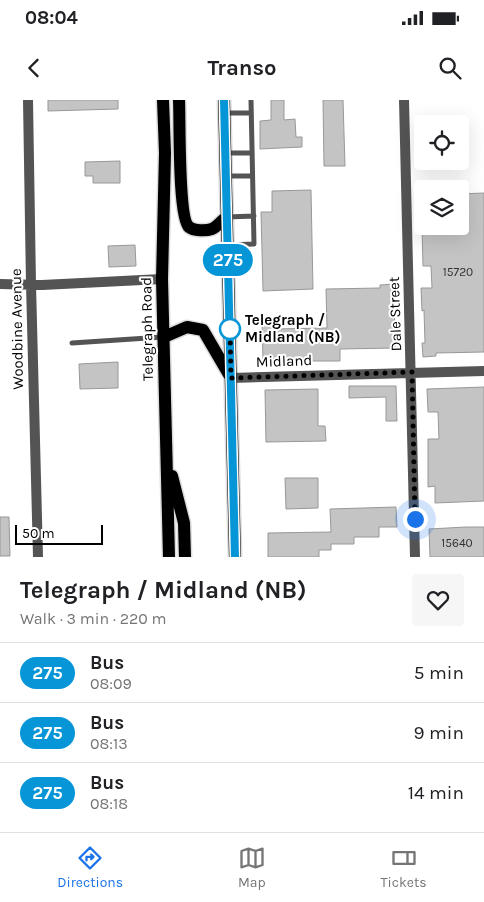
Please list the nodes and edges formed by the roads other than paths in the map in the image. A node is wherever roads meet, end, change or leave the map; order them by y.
1 (28, 100) edge
2 (163, 100) edge
3 (179, 100) edge
4 (251, 100) edge
5 (404, 100) edge
6 (224, 106) edge
7 (251, 113) junction
8 (225, 153) junction
9 (252, 153) junction
10 (226, 176) junction
11 (252, 176) junction
12 (254, 216) junction
13 (227, 217) junction
14 (228, 245) junction
15 (162, 279) junction
16 (0, 284) edge
17 (31, 284) junction
18 (164, 337) junction
19 (72, 343) dead end
20 (484, 371) edge
21 (412, 372) junction
22 (231, 378) junction
23 (166, 452) junction
24 (38, 557) edge
25 (169, 557) edge
26 (185, 557) edge
27 (235, 557) edge
28 (415, 557) edge

1 - 17 street, Woodbine Avenue
2 - 15 main road, Telegraph Road
3 - 13 main road
4 - 7 lane
5 - 21 street, Dale Street
6 - 7 lane
6 - 8 main road
7 - 9 lane
8 - 9 lane
8 - 10 main road
9 - 11 lane
10 - 11 lane
10 - 13 main road
11 - 12 lane
12 - 13 lane
12 - 14 lane
13 - 14 main road
14 - 22 main road
15 - 17 street
15 - 18 main road, Telegraph Road
16 - 17 street
17 - 24 street, Woodbine Avenue
18 - 19 lane
18 - 22 main road
18 - 23 main road, Telegraph Road
20 - 21 street, Midland
21 - 22 street, Midland
21 - 28 street, Dale Street
22 - 27 main road
23 - 25 main road, Telegraph Road
23 - 26 main road

